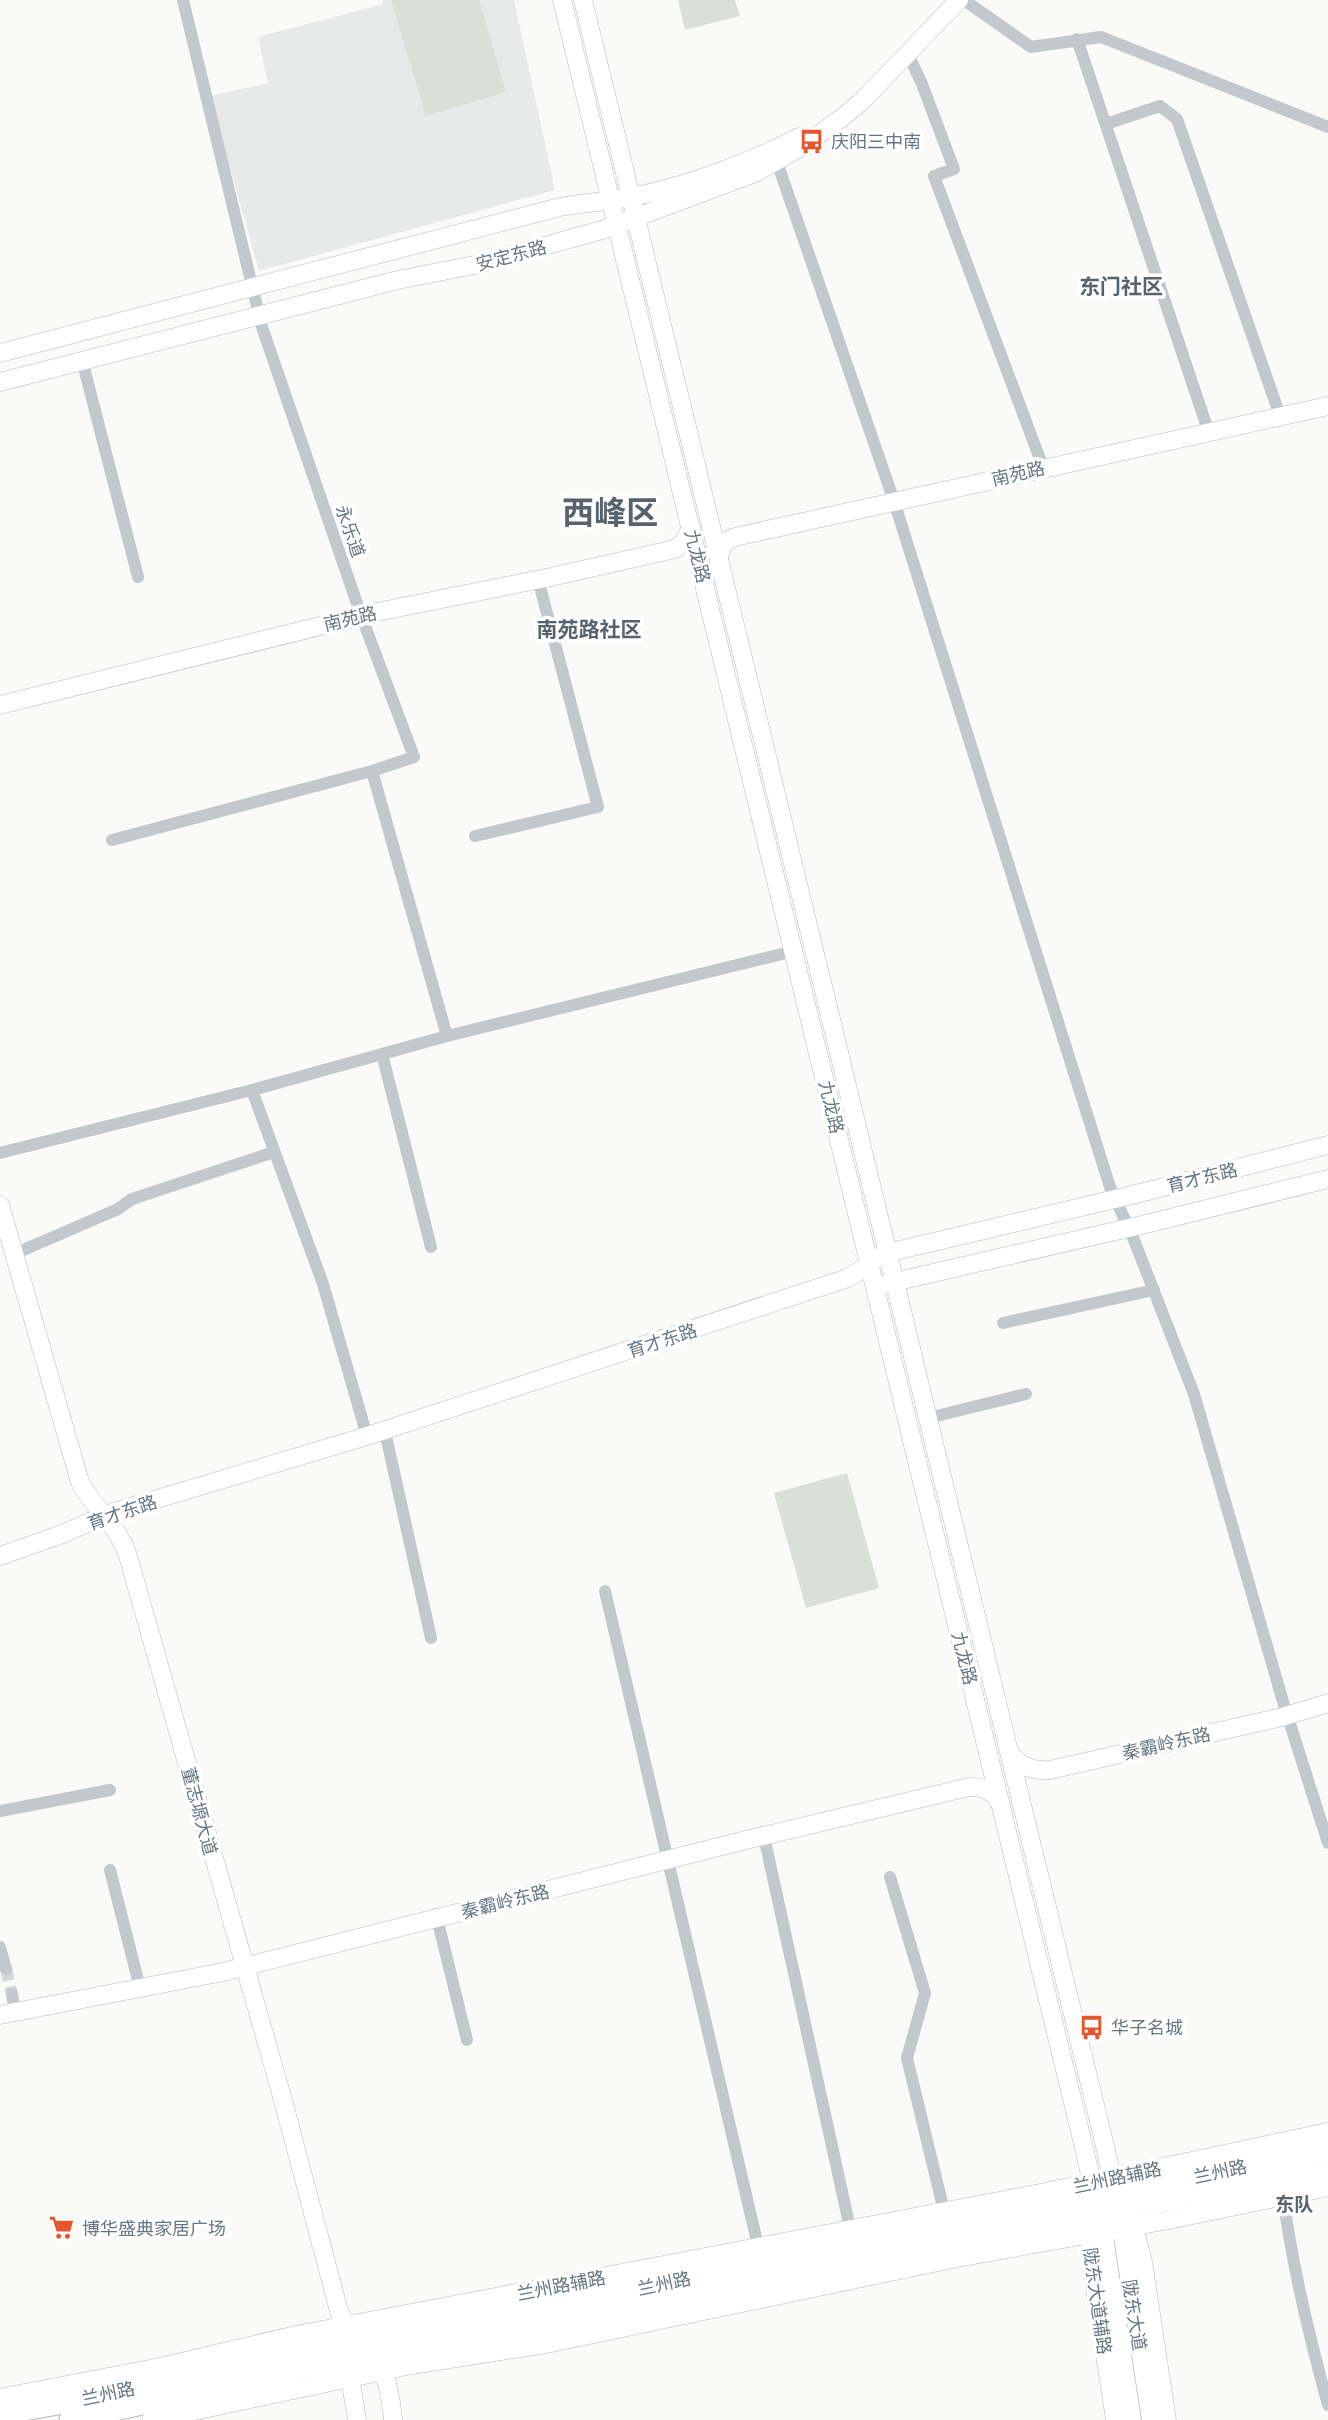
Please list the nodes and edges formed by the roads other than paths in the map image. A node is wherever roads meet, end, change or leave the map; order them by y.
1 (183, 0) edge
2 (562, 0) edge
3 (583, 0) edge
4 (946, 0) edge
5 (958, 0) edge
6 (964, 0) edge
7 (1077, 39) junction
8 (908, 54) junction
9 (1106, 124) junction
10 (1328, 127) edge
11 (777, 162) junction
12 (631, 197) junction
13 (611, 200) junction
14 (636, 217) junction
15 (617, 225) junction
16 (252, 280) junction
17 (259, 314) junction
18 (0, 353) edge
19 (82, 360) junction
20 (0, 382) edge
21 (1328, 403) edge
22 (1279, 414) junction
23 (1209, 430) junction
24 (1042, 465) junction
25 (893, 500) junction
26 (710, 523) junction
27 (691, 527) junction
28 (719, 557) junction
29 (699, 561) junction
30 (138, 577) dead end
31 (539, 581) junction
32 (362, 618) junction
33 (0, 707) edge
34 (372, 771) junction
35 (475, 836) dead end
36 (112, 840) dead end
37 (794, 951) junction
38 (447, 1036) junction
39 (382, 1054) junction
40 (251, 1090) junction
41 (1328, 1145) edge
42 (274, 1152) junction
43 (0, 1153) edge
44 (1328, 1179) edge
45 (1116, 1199) junction
46 (0, 1205) edge
47 (0, 1227) edge
48 (1129, 1227) junction
49 (431, 1247) dead end
50 (21, 1251) dead end
51 (887, 1253) junction
52 (869, 1262) junction
53 (895, 1283) junction
54 (874, 1284) junction
55 (1154, 1290) junction
56 (1003, 1323) dead end
57 (1026, 1394) dead end
58 (928, 1419) junction
59 (367, 1436) junction
60 (386, 1436) junction
61 (104, 1519) junction
62 (0, 1556) edge
63 (0, 1562) edge
64 (605, 1591) dead end
65 (431, 1639) dead end
66 (1328, 1703) edge
67 (1328, 1714) edge
68 (1288, 1718) junction
69 (1009, 1751) junction
70 (989, 1754) junction
71 (110, 1790) dead end
72 (1022, 1805) junction
73 (1002, 1806) junction
74 (0, 1811) edge
75 (763, 1834) junction
76 (1328, 1843) edge
77 (668, 1858) junction
78 (110, 1870) dead end
79 (890, 1877) dead end
80 (437, 1916) junction
81 (0, 1947) edge
82 (241, 1965) junction
83 (6, 1969) dead end
84 (140, 1986) junction
85 (8, 2008) edge
86 (467, 2040) dead end
87 (1328, 2132) edge
88 (1328, 2149) edge
89 (1328, 2170) edge
90 (1328, 2187) edge
91 (1283, 2195) junction
92 (1108, 2208) junction
93 (944, 2211) junction
94 (850, 2228) junction
95 (758, 2246) junction
96 (354, 2350) junction
97 (0, 2399) edge
98 (1328, 2405) edge
99 (0, 2414) edge
100 (70, 2420) edge
101 (151, 2420) edge
102 (357, 2420) edge
103 (393, 2420) edge
104 (1115, 2420) edge
105 (1132, 2420) edge
106 (1151, 2420) edge
107 (1167, 2420) edge

1 - 16 street, 永乐道
2 - 13 street, 九龙路
3 - 12 street, 九龙路
4 - 12 street, 安定东路
5 - 8 street, 安定东路
6 - 7 street
7 - 9 street
7 - 10 street
8 - 11 street, 安定东路
8 - 24 street
9 - 22 street
9 - 23 street
11 - 14 street, 安定东路
11 - 25 street
12 - 13 street, 安定东路
12 - 14 street, 九龙路
13 - 15 street, 九龙路
13 - 16 street, 安定东路
14 - 15 street, 安定东路
14 - 26 street, 九龙路
15 - 17 street, 安定东路
15 - 27 street, 九龙路
16 - 17 street, 永乐道
16 - 18 street, 安定东路
17 - 19 street, 安定东路
17 - 32 street, 永乐道
19 - 20 street, 安定东路
19 - 30 street
21 - 22 street, 南苑路
22 - 23 street, 南苑路
23 - 24 street, 南苑路
24 - 25 street, 南苑路
25 - 26 street, 南苑路
25 - 28 street, 南苑路
25 - 45 street
26 - 28 street, 九龙路
27 - 29 street, 九龙路
27 - 31 street, 南苑路
28 - 51 street, 九龙路
29 - 31 street, 南苑路
29 - 37 street, 九龙路
31 - 32 street, 南苑路
31 - 35 street
32 - 33 street, 南苑路
32 - 34 street, 永乐道
34 - 36 street
34 - 38 street
37 - 38 street
37 - 52 street, 九龙路
38 - 39 street
39 - 40 street
39 - 49 street
40 - 42 street
40 - 43 street
41 - 45 street, 育才东路
42 - 50 street
42 - 59 street
44 - 48 street, 育才东路
45 - 48 street
45 - 51 street, 育才东路
46 - 61 street, 董志塬大道
47 - 61 street, 董志塬大道
48 - 53 street, 育才东路
48 - 55 street
51 - 52 street, 育才东路
51 - 53 street, 九龙路
52 - 54 street, 九龙路
52 - 59 street, 育才东路
53 - 54 street, 育才东路
53 - 58 street, 九龙路
54 - 60 street, 育才东路
54 - 70 street, 九龙路
55 - 56 street
55 - 68 street
57 - 58 street
58 - 69 street, 九龙路
59 - 61 street, 育才东路
60 - 61 street, 育才东路
60 - 65 street
61 - 62 street, 育才东路
61 - 63 street, 育才东路
61 - 82 street, 董志塬大道
64 - 77 street
66 - 68 street, 秦霸岭东路
67 - 68 street, 秦霸岭东路
68 - 69 street, 秦霸岭东路
68 - 72 street, 秦霸岭东路
68 - 76 street
69 - 72 street, 九龙路
70 - 73 street, 九龙路
70 - 75 street, 秦霸岭东路
71 - 74 street
72 - 92 street, 九龙路
73 - 75 street, 秦霸岭东路
73 - 92 street, 九龙路
75 - 77 street, 秦霸岭东路
75 - 94 street
77 - 80 street, 秦霸岭东路
77 - 95 street
78 - 84 street
79 - 93 street
80 - 82 street, 秦霸岭东路
80 - 86 street
81 - 83 street
82 - 84 street, 秦霸岭东路
82 - 96 street, 董志塬大道
84 - 85 street, 秦霸岭东路
87 - 92 street, 兰州路辅路
88 - 92 main road, 兰州路
89 - 92 main road, 兰州路
90 - 91 street, 兰州路辅路
91 - 92 street, 兰州路辅路
91 - 98 street
92 - 93 street, 兰州路辅路
92 - 96 main road, 兰州路
92 - 104 street, 陇东大道辅路
92 - 105 street, 陇东大道
92 - 106 street, 陇东大道
92 - 107 street
93 - 94 street, 兰州路辅路
94 - 95 street, 兰州路辅路
95 - 96 street, 兰州路辅路
96 - 97 street, 兰州路辅路
96 - 99 main road, 兰州路
96 - 100 main road, 兰州路
96 - 101 street, 兰州路辅路
96 - 102 street, 董志塬大道
96 - 103 street, 董志塬大道

